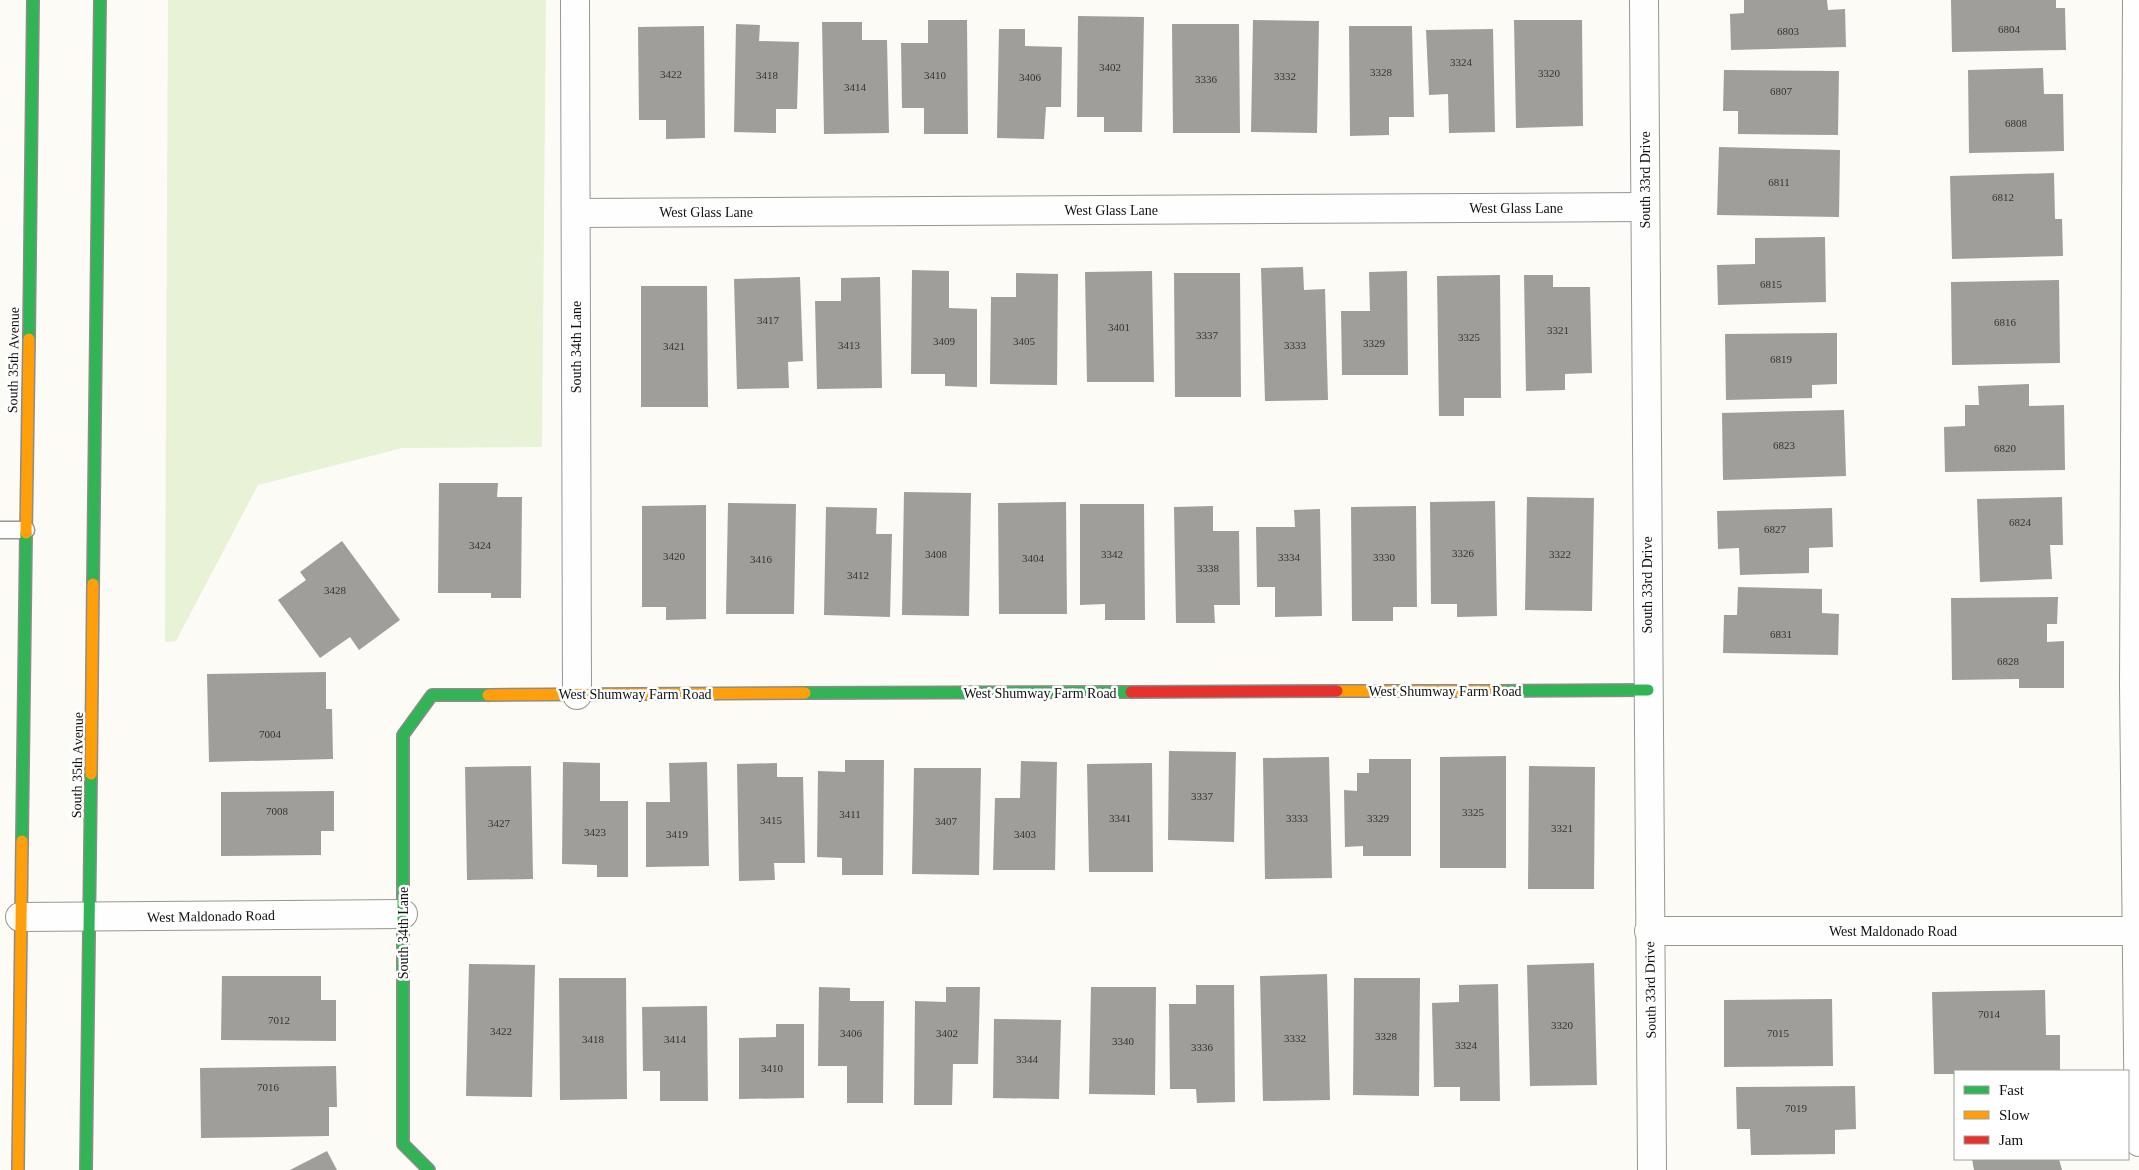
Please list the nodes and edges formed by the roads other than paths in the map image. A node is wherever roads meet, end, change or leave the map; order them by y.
1 (33, 0) edge
2 (100, 0) edge
3 (575, 0) edge
4 (1644, 0) edge
5 (2137, 0) edge
6 (1646, 207) junction
7 (576, 213) junction
8 (0, 530) edge
9 (26, 530) junction
10 (2136, 684) edge
11 (1648, 690) junction
12 (432, 695) joint
13 (577, 695) junction
14 (403, 914) junction
15 (90, 916) junction
16 (20, 917) junction
17 (1649, 931) junction
18 (2136, 931) junction
19 (2139, 1142) edge
20 (18, 1170) edge
21 (86, 1170) edge
22 (429, 1170) edge
23 (1652, 1170) edge

1 - 9 main road, South 35th Avenue
2 - 15 main road, South 35th Avenue
3 - 7 street, South 34th Lane
4 - 6 street, South 33rd Drive
5 - 10 street
6 - 7 street, West Glass Lane
6 - 11 street, South 33rd Drive
7 - 13 street, South 34th Lane
8 - 9 lane
9 - 16 main road, South 35th Avenue
10 - 18 street
11 - 13 main road, West Shumway Farm Road
11 - 17 street, South 33rd Drive
12 - 13 main road, West Shumway Farm Road
12 - 14 main road, South 34th Lane
14 - 15 street, West Maldonado Road
14 - 22 main road, South 34th Lane
15 - 16 street, West Maldonado Road
15 - 21 main road, South 35th Avenue
16 - 20 main road, South 35th Avenue
17 - 18 street, West Maldonado Road
17 - 23 street, South 33rd Drive
18 - 19 street

